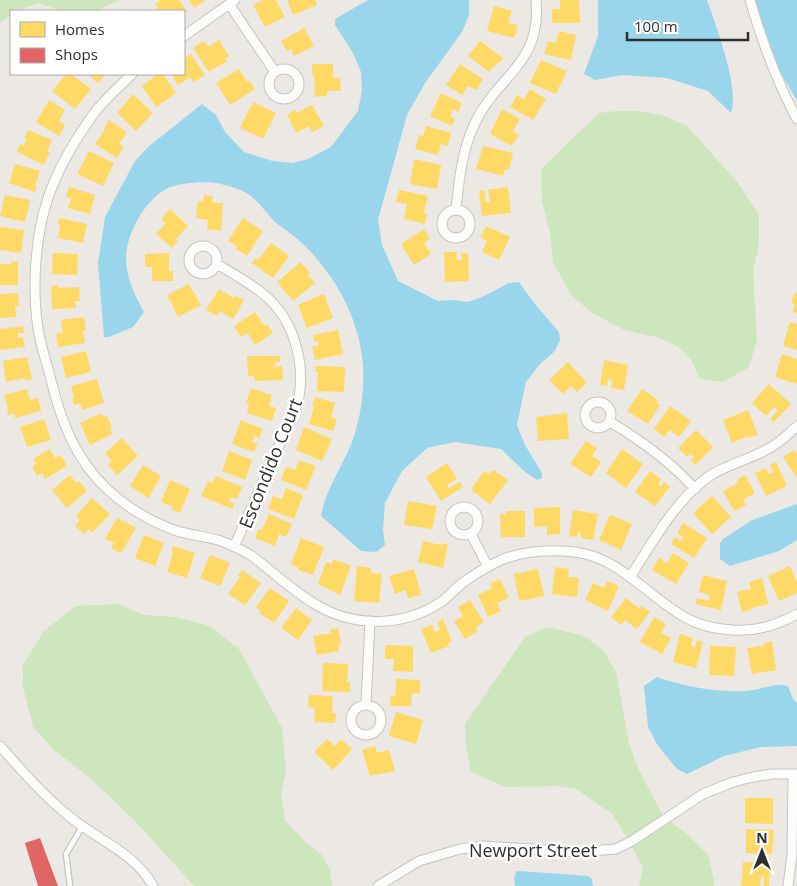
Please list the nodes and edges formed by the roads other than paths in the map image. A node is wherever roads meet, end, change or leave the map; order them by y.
1 (536, 0) edge
2 (750, 0) edge
3 (232, 2) edge
4 (185, 35) edge
5 (275, 72) dead end
6 (131, 75) edge
7 (797, 119) edge
8 (456, 209) dead end
9 (216, 264) dead end
10 (610, 422) dead end
11 (797, 426) edge
12 (695, 489) junction
13 (470, 534) dead end
14 (234, 547) junction
15 (488, 567) junction
16 (630, 577) junction
17 (797, 614) edge
18 (370, 621) junction
19 (366, 705) dead end
20 (0, 746) edge
21 (795, 774) edge
22 (82, 826) junction
23 (70, 886) edge
24 (153, 886) edge
25 (378, 886) edge
26 (788, 886) edge

1 - 8 street
2 - 7 street
3 - 4 street
3 - 5 street
6 - 14 street
9 - 14 street, Escondido Court
10 - 12 street
11 - 12 street
12 - 16 street
13 - 15 street
14 - 18 street
15 - 16 street
15 - 18 street
16 - 17 street
18 - 19 street
20 - 22 street
21 - 25 street, Newport Street
21 - 26 street
22 - 23 lane
22 - 24 street

